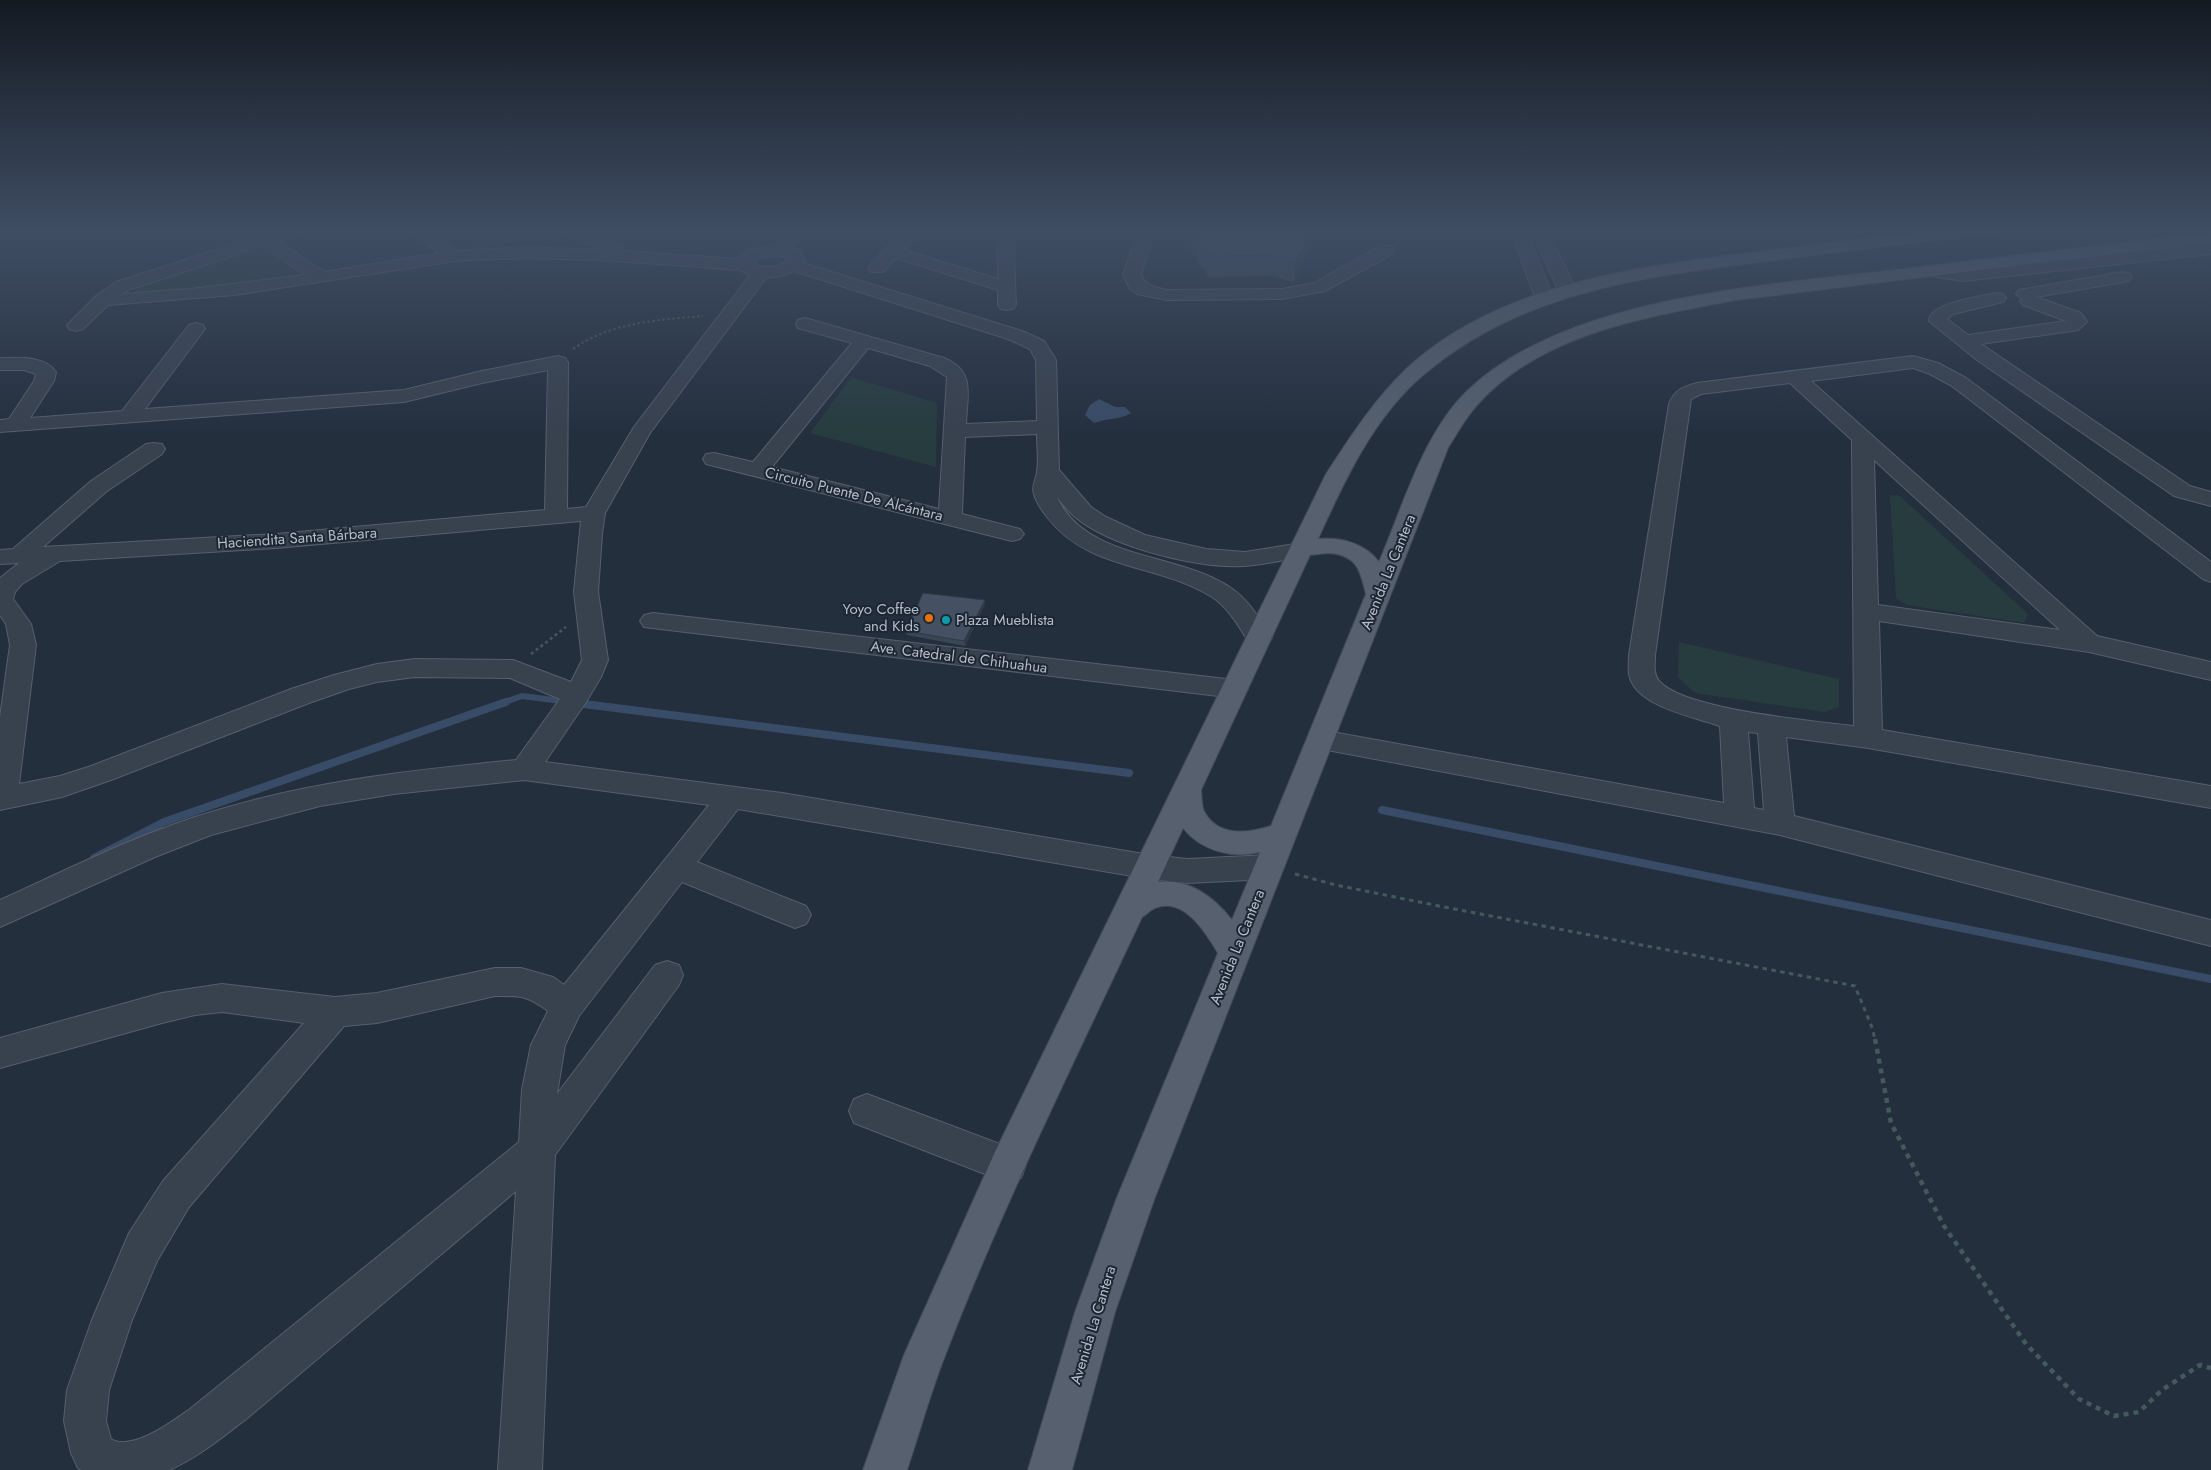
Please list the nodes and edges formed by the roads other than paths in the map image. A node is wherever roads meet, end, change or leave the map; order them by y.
1 (2027, 297) edge
2 (105, 298) edge
3 (152, 298) edge
4 (738, 298) edge
5 (895, 298) edge
6 (1007, 298) edge
7 (1559, 298) edge
8 (1560, 298) edge
9 (1574, 298) edge
10 (1722, 298) edge
11 (2028, 298) edge
12 (102, 300) junction
13 (1562, 303) junction
14 (1007, 306) dead end
15 (805, 324) dead end
16 (76, 325) dead end
17 (196, 328) dead end
18 (864, 341) junction
19 (1964, 341) junction
20 (1554, 342) junction
21 (0, 364) edge
22 (1795, 377) junction
23 (129, 416) junction
24 (1047, 421) junction
25 (8, 425) edge
26 (955, 425) junction
27 (1863, 439) junction
28 (154, 449) dead end
29 (714, 459) dead end
30 (758, 470) junction
31 (2211, 500) edge
32 (594, 513) junction
33 (556, 516) junction
34 (950, 518) junction
35 (1012, 534) dead end
36 (1301, 550) junction
37 (60, 553) junction
38 (10, 556) edge
39 (1173, 560) junction
40 (2211, 574) edge
41 (1379, 596) junction
42 (1866, 611) junction
43 (653, 621) dead end
44 (1259, 638) junction
45 (2089, 643) junction
46 (2211, 671) edge
47 (1235, 689) junction
48 (577, 695) junction
49 (1733, 720) junction
50 (1772, 725) junction
51 (1868, 738) junction
52 (1321, 740) junction
53 (524, 770) junction
54 (1187, 790) junction
55 (731, 797) junction
56 (2211, 797) edge
57 (2, 798) edge
58 (1740, 816) junction
59 (1780, 824) junction
60 (1283, 833) junction
61 (676, 866) junction
62 (1150, 867) junction
63 (1270, 867) junction
64 (1130, 909) junction
65 (0, 914) edge
66 (795, 915) dead end
67 (2211, 933) edge
68 (1235, 952) junction
69 (667, 975) dead end
70 (567, 1006) junction
71 (335, 1012) junction
72 (0, 1053) edge
73 (867, 1111) dead end
74 (537, 1150) junction
75 (1008, 1165) junction
76 (520, 1470) edge
77 (885, 1470) edge
78 (1050, 1470) edge

1 - 19 street
2 - 12 street
3 - 12 street
4 - 32 street
5 - 24 street
6 - 14 street
7 - 13 street
8 - 13 street
9 - 13 main road
10 - 20 main road, Avenida La Cantera
11 - 19 street
12 - 16 street
13 - 20 main road
13 - 36 main road
15 - 18 street, Circuito Puente De Alcántara
17 - 23 street
18 - 26 street, Circuito Puente De Alcántara
18 - 30 street, Circuito Puente De Alcántara
19 - 31 street
20 - 41 main road, Avenida La Cantera
21 - 25 street
22 - 27 street
22 - 40 street
22 - 49 street
23 - 25 street
23 - 33 street
24 - 26 street
24 - 39 street
26 - 34 street, Circuito Puente De Alcántara
27 - 42 street
27 - 45 street
28 - 38 street
29 - 30 street, Circuito Puente De Alcántara
30 - 34 street, Circuito Puente De Alcántara
32 - 33 street, Haciendita Santa Bárbara
32 - 48 street
33 - 37 street, Haciendita Santa Bárbara
34 - 35 street, Circuito Puente De Alcántara
36 - 39 street
36 - 41 main road
36 - 44 main road
37 - 38 street, Haciendita Santa Bárbara
37 - 57 street
39 - 44 street
41 - 52 main road, Avenida La Cantera
42 - 45 street
42 - 51 street
43 - 47 street, Ave. Catedral de Chihuahua
44 - 47 main road
45 - 46 street
47 - 54 main road
48 - 53 street
48 - 57 street
49 - 50 street
49 - 58 street
50 - 51 street
50 - 59 street
51 - 56 street
52 - 58 street
52 - 60 main road, Avenida La Cantera
53 - 55 street
53 - 65 street
54 - 60 main road
54 - 62 main road
55 - 61 street
55 - 62 street
58 - 59 street
59 - 67 street
60 - 63 main road, Avenida La Cantera
61 - 66 street
61 - 70 street
62 - 63 street
62 - 64 main road
63 - 68 main road, Avenida La Cantera
64 - 68 main road
64 - 75 main road
68 - 78 main road, Avenida La Cantera
69 - 74 street
70 - 71 street
70 - 74 street
71 - 72 street
71 - 74 street
73 - 75 street
74 - 76 street
75 - 77 main road

